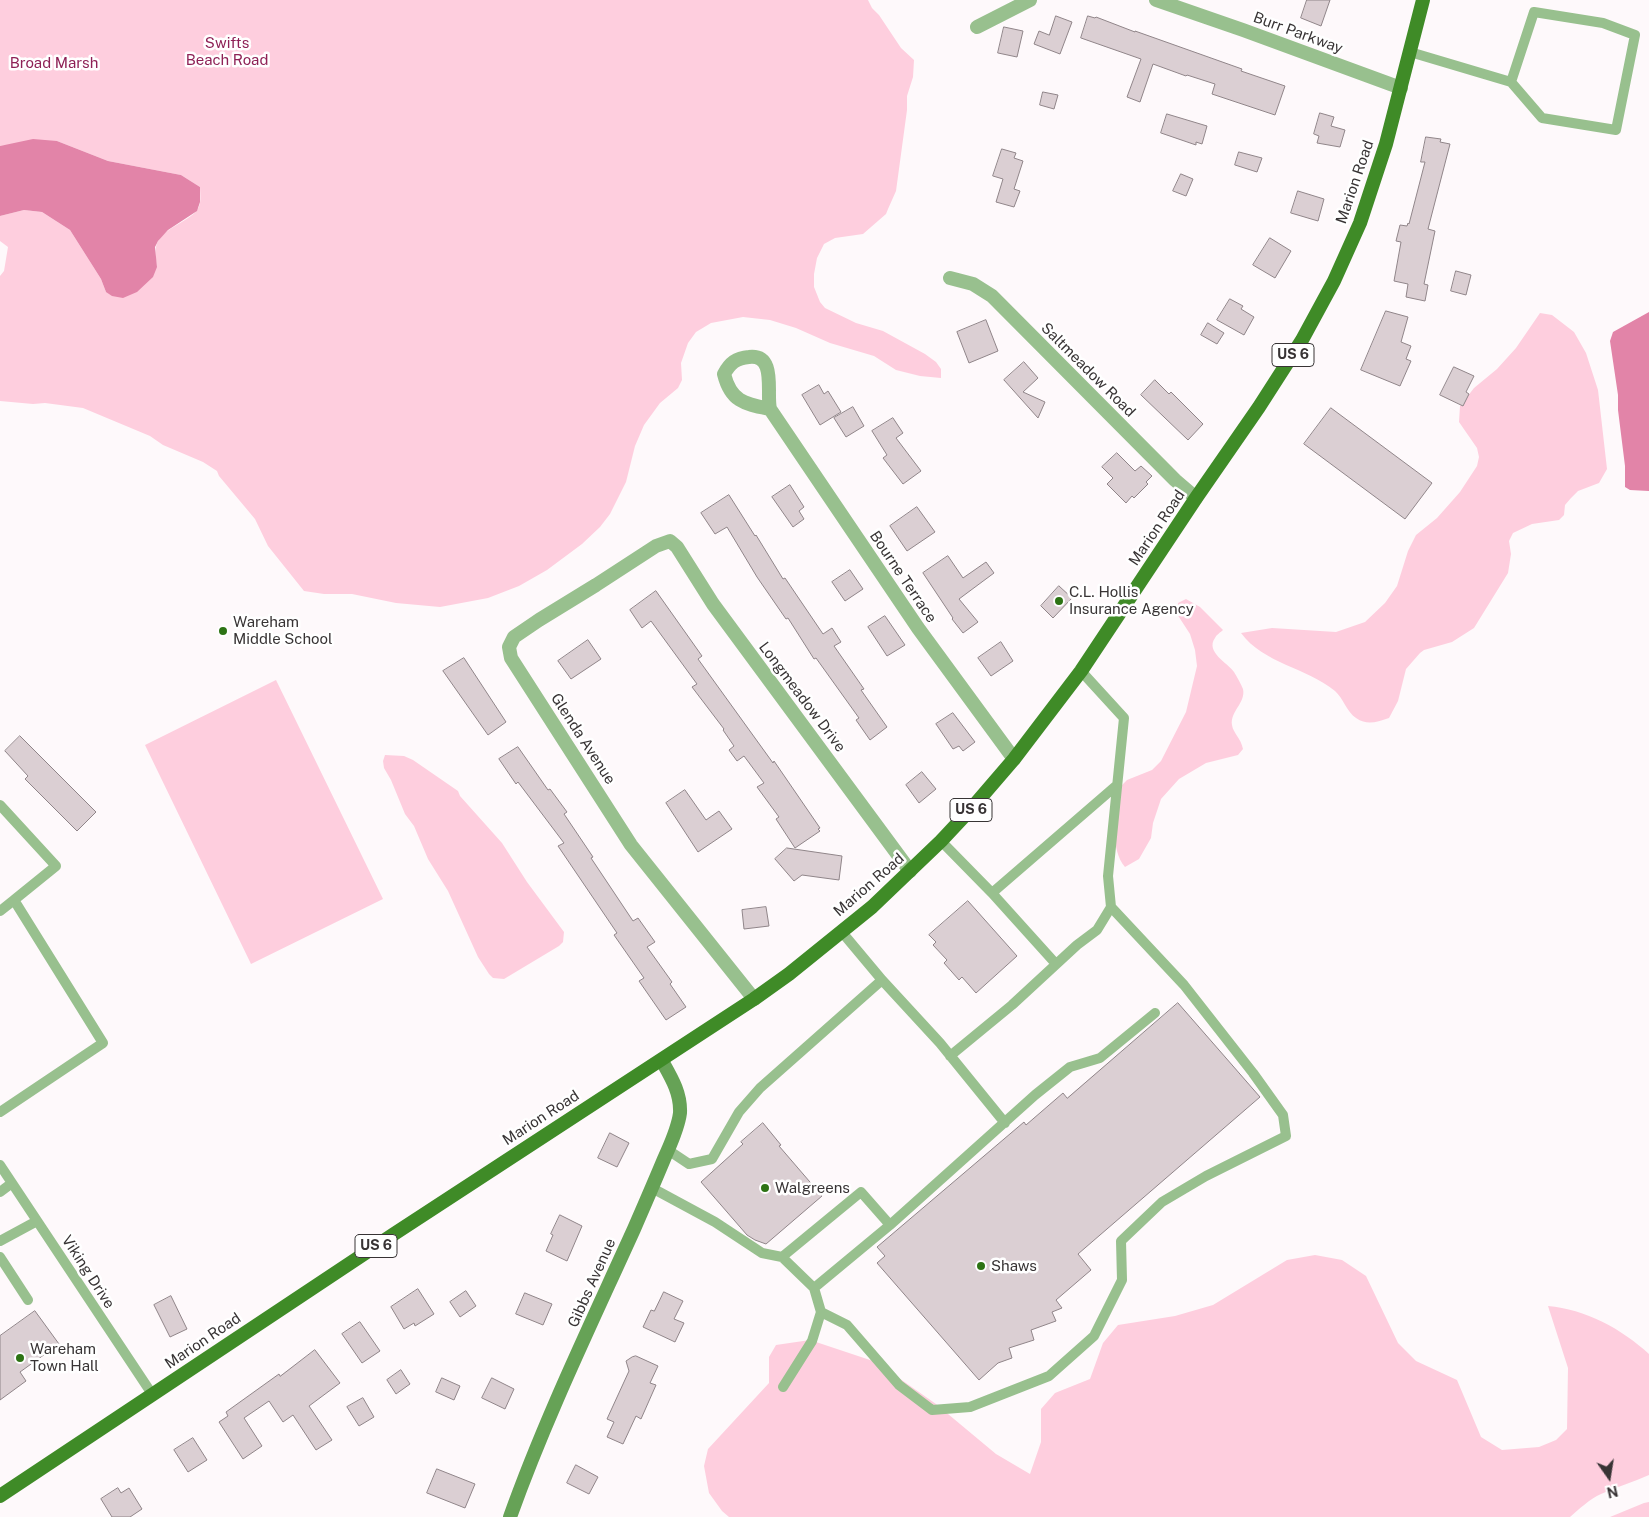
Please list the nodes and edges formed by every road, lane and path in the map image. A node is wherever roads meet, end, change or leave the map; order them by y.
1 (1030, 0) edge
2 (1156, 0) edge
3 (1423, 0) edge
4 (977, 27) dead end
5 (1410, 52) junction
6 (1511, 82) junction
7 (1401, 88) junction
8 (950, 278) dead end
9 (770, 408) dead end
10 (1196, 498) junction
11 (670, 541) joint
12 (1080, 671) junction
13 (1014, 759) junction
14 (1117, 785) junction
15 (0, 805) edge
16 (941, 841) junction
17 (910, 871) junction
18 (992, 893) junction
19 (14, 900) junction
20 (1111, 907) junction
21 (0, 911) edge
22 (841, 931) junction
23 (1056, 964) junction
24 (882, 980) junction
25 (754, 999) junction
26 (1155, 1013) dead end
27 (950, 1056) junction
28 (662, 1061) junction
29 (0, 1112) edge
30 (1005, 1123) junction
31 (668, 1150) junction
32 (0, 1164) edge
33 (12, 1183) junction
34 (652, 1188) junction
35 (0, 1192) edge
36 (37, 1221) junction
37 (890, 1225) junction
38 (0, 1241) edge
39 (0, 1257) edge
40 (782, 1257) junction
41 (814, 1288) junction
42 (28, 1300) dead end
43 (821, 1312) junction
44 (783, 1387) dead end
45 (152, 1394) junction
46 (0, 1496) edge
47 (510, 1517) edge

1 - 4 street
2 - 7 street, Burr Parkway
3 - 5 main road, Marion Road / US 6
5 - 6 lane
5 - 7 main road, Marion Road / US 6
6 - 6 lane
7 - 10 main road, Marion Road / US 6
8 - 10 street, Saltmeadow Road
9 - 13 street, Bourne Terrace
10 - 12 main road, Marion Road / US 6
11 - 17 street, Longmeadow Drive
11 - 25 street, Glenda Avenue
12 - 13 main road, Marion Road / US 6
12 - 14 lane
13 - 16 main road, Marion Road / US 6
14 - 18 lane
14 - 20 lane
15 - 19 lane
16 - 17 main road, Marion Road / US 6
16 - 18 lane
17 - 22 main road, Marion Road / US 6
18 - 23 lane
19 - 21 lane
19 - 29 lane
20 - 23 lane
20 - 43 lane
22 - 24 lane
22 - 25 main road, Marion Road / US 6
23 - 27 lane
24 - 27 lane
24 - 31 lane
25 - 28 main road, Marion Road / US 6
26 - 30 lane
27 - 30 lane
28 - 31 main road, Gibbs Avenue
28 - 45 main road, Marion Road / US 6
30 - 37 lane
31 - 34 main road, Gibbs Avenue
32 - 33 lane, Viking Drive
33 - 35 lane
33 - 36 lane, Viking Drive
34 - 40 lane
34 - 47 main road, Gibbs Avenue
36 - 38 lane
36 - 45 lane, Viking Drive
37 - 40 lane
37 - 41 lane
39 - 42 lane
40 - 41 lane
41 - 43 lane
43 - 44 lane
45 - 46 main road, Marion Road / US 6

